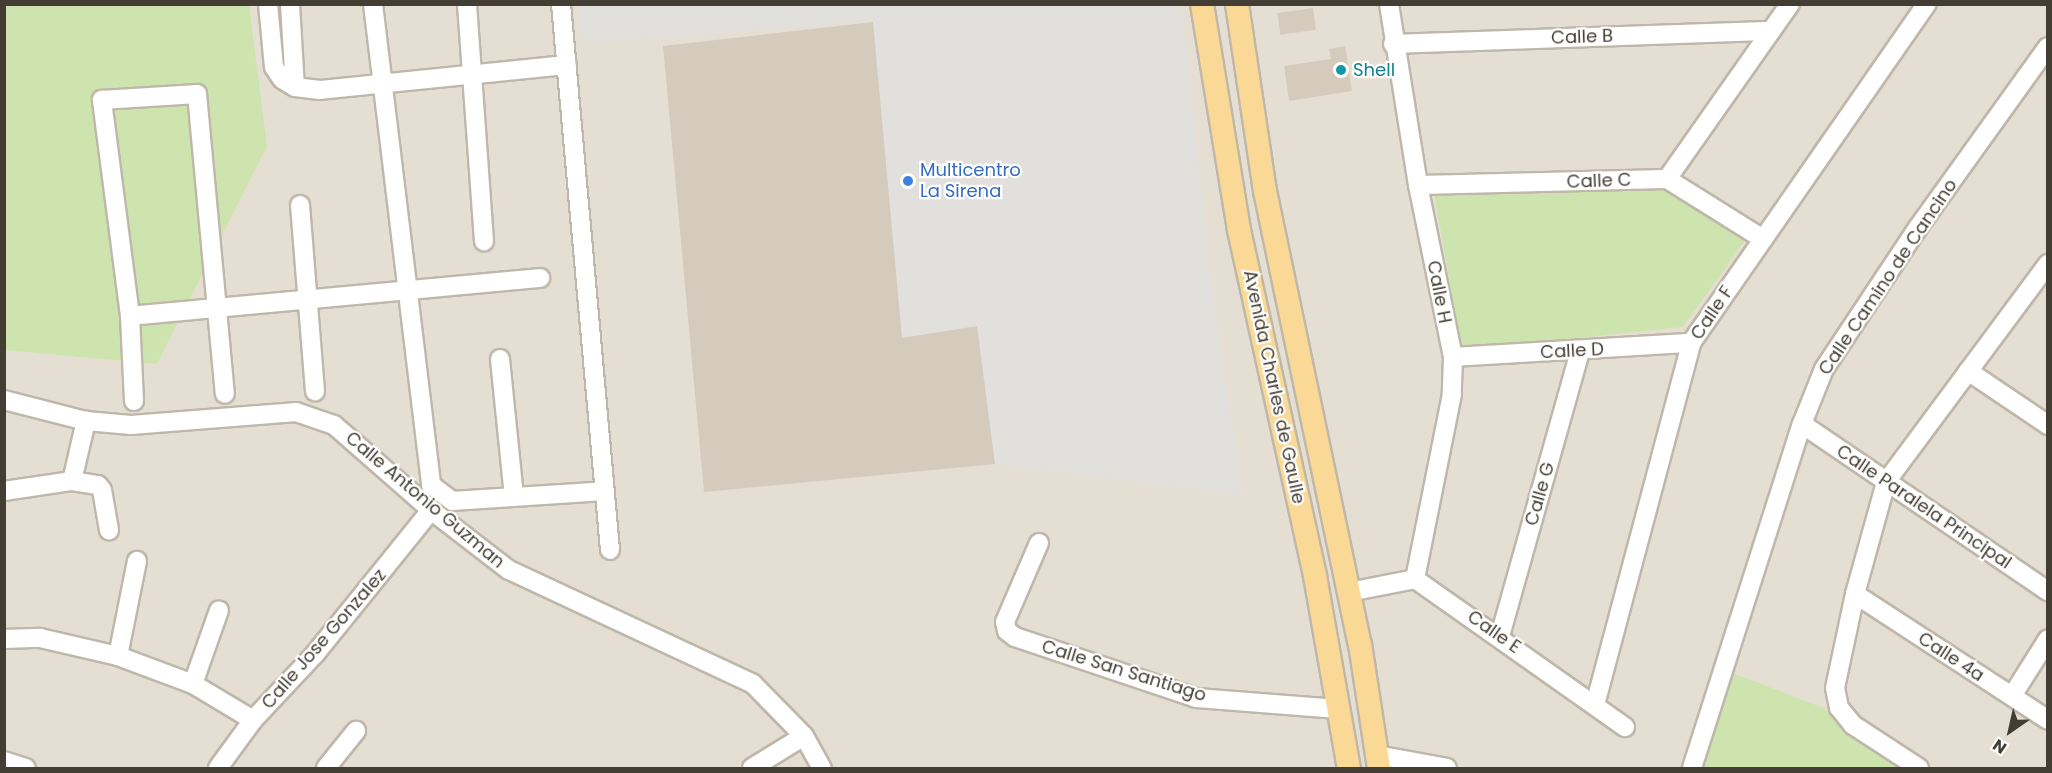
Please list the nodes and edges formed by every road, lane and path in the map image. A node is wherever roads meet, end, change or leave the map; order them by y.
1 (268, 4) edge
2 (290, 4) edge
3 (373, 4) edge
4 (467, 4) edge
5 (561, 4) edge
6 (1202, 4) edge
7 (1237, 4) edge
8 (1389, 4) edge
9 (1790, 4) edge
10 (1927, 4) edge
11 (1771, 31) junction
12 (1393, 44) junction
13 (2048, 47) edge
14 (567, 64) junction
15 (475, 74) junction
16 (382, 84) junction
17 (295, 87) junction
18 (1667, 179) junction
19 (1418, 185) junction
20 (300, 205) dead end
21 (1763, 239) junction
22 (484, 241) dead end
23 (2048, 264) edge
24 (540, 278) dead end
25 (2041, 285) edge
26 (409, 290) junction
27 (307, 299) junction
28 (215, 308) junction
29 (130, 316) junction
30 (1691, 343) junction
31 (1580, 351) junction
32 (1452, 357) junction
33 (500, 359) dead end
34 (1968, 371) junction
35 (315, 391) dead end
36 (225, 394) dead end
37 (4, 400) edge
38 (134, 402) dead end
39 (86, 421) junction
40 (1802, 423) junction
41 (2048, 425) edge
42 (72, 481) junction
43 (1886, 482) junction
44 (4, 490) edge
45 (605, 490) junction
46 (514, 496) junction
47 (1301, 509) junction
48 (432, 510) junction
49 (109, 530) dead end
50 (1337, 535) junction
51 (1039, 543) dead end
52 (610, 550) dead end
53 (137, 561) dead end
54 (1316, 576) junction
55 (1415, 579) junction
56 (2048, 591) edge
57 (1349, 592) junction
58 (1855, 594) junction
59 (219, 610) dead end
60 (1500, 636) junction
61 (4, 639) edge
62 (2048, 639) edge
63 (118, 656) junction
64 (193, 684) junction
65 (2012, 696) junction
66 (1595, 705) junction
67 (1339, 709) junction
68 (253, 720) junction
69 (2048, 720) edge
70 (1625, 727) dead end
71 (356, 731) dead end
72 (804, 736) junction
73 (4, 761) edge
74 (1378, 762) edge
75 (26, 768) edge
76 (218, 768) edge
77 (326, 768) edge
78 (752, 768) edge
79 (822, 768) edge
80 (1349, 768) edge
81 (1447, 768) edge
82 (1692, 768) edge
83 (1919, 768) edge

1 - 17 street
2 - 17 street
3 - 16 street
4 - 15 street
5 - 14 street
6 - 47 main road, Avenida Charles de Gaulle
7 - 50 main road, Avenida Charles de Gaulle
8 - 12 street, Calle H
9 - 11 street
10 - 21 street, Calle F
11 - 12 street, Calle B
11 - 18 street
12 - 19 street, Calle H
13 - 40 street, Calle Camino de Cancino
14 - 15 street
14 - 45 street
15 - 16 street
15 - 22 street
16 - 17 street
16 - 26 street
18 - 19 street, Calle C
18 - 21 street
19 - 32 street, Calle H
20 - 27 street
21 - 30 street, Calle F
23 - 25 street
24 - 26 street
25 - 34 street
26 - 27 street
26 - 46 street
27 - 28 street
27 - 35 street
28 - 29 street
28 - 29 street
28 - 36 street
29 - 38 street
30 - 31 street, Calle D
30 - 66 street, Calle F
31 - 32 street, Calle D
31 - 60 street, Calle G
32 - 55 street, Calle H
33 - 46 street
34 - 41 street
34 - 43 street
37 - 39 street, Calle Antonio Guzman
39 - 42 street
39 - 48 street, Calle Antonio Guzman
40 - 43 street, Calle Paralela Principal
40 - 82 street, Calle Camino de Cancino
42 - 44 street
42 - 49 street
43 - 56 street, Calle Paralela Principal
43 - 58 street
45 - 46 street
45 - 52 street
47 - 50 main road
47 - 54 main road, Avenida Charles de Gaulle
48 - 68 street, Calle Jose Gonzalez
48 - 72 street, Calle Antonio Guzman
50 - 57 main road, Avenida Charles de Gaulle
51 - 67 street, Calle San Santiago
53 - 63 street
54 - 57 main road
54 - 67 main road, Avenida Charles de Gaulle
55 - 57 street
55 - 60 street, Calle E
57 - 74 main road, Avenida Charles de Gaulle
58 - 65 street, Calle 4a
58 - 83 street
59 - 64 street
60 - 66 street, Calle E
61 - 63 street
62 - 65 street
63 - 64 street
64 - 68 street
65 - 69 street, Calle 4a
66 - 70 street, Calle E
67 - 80 main road, Avenida Charles de Gaulle
68 - 76 street, Calle Jose Gonzalez
71 - 77 street
72 - 78 street
72 - 79 street, Calle Antonio Guzman
73 - 75 street
74 - 81 street

